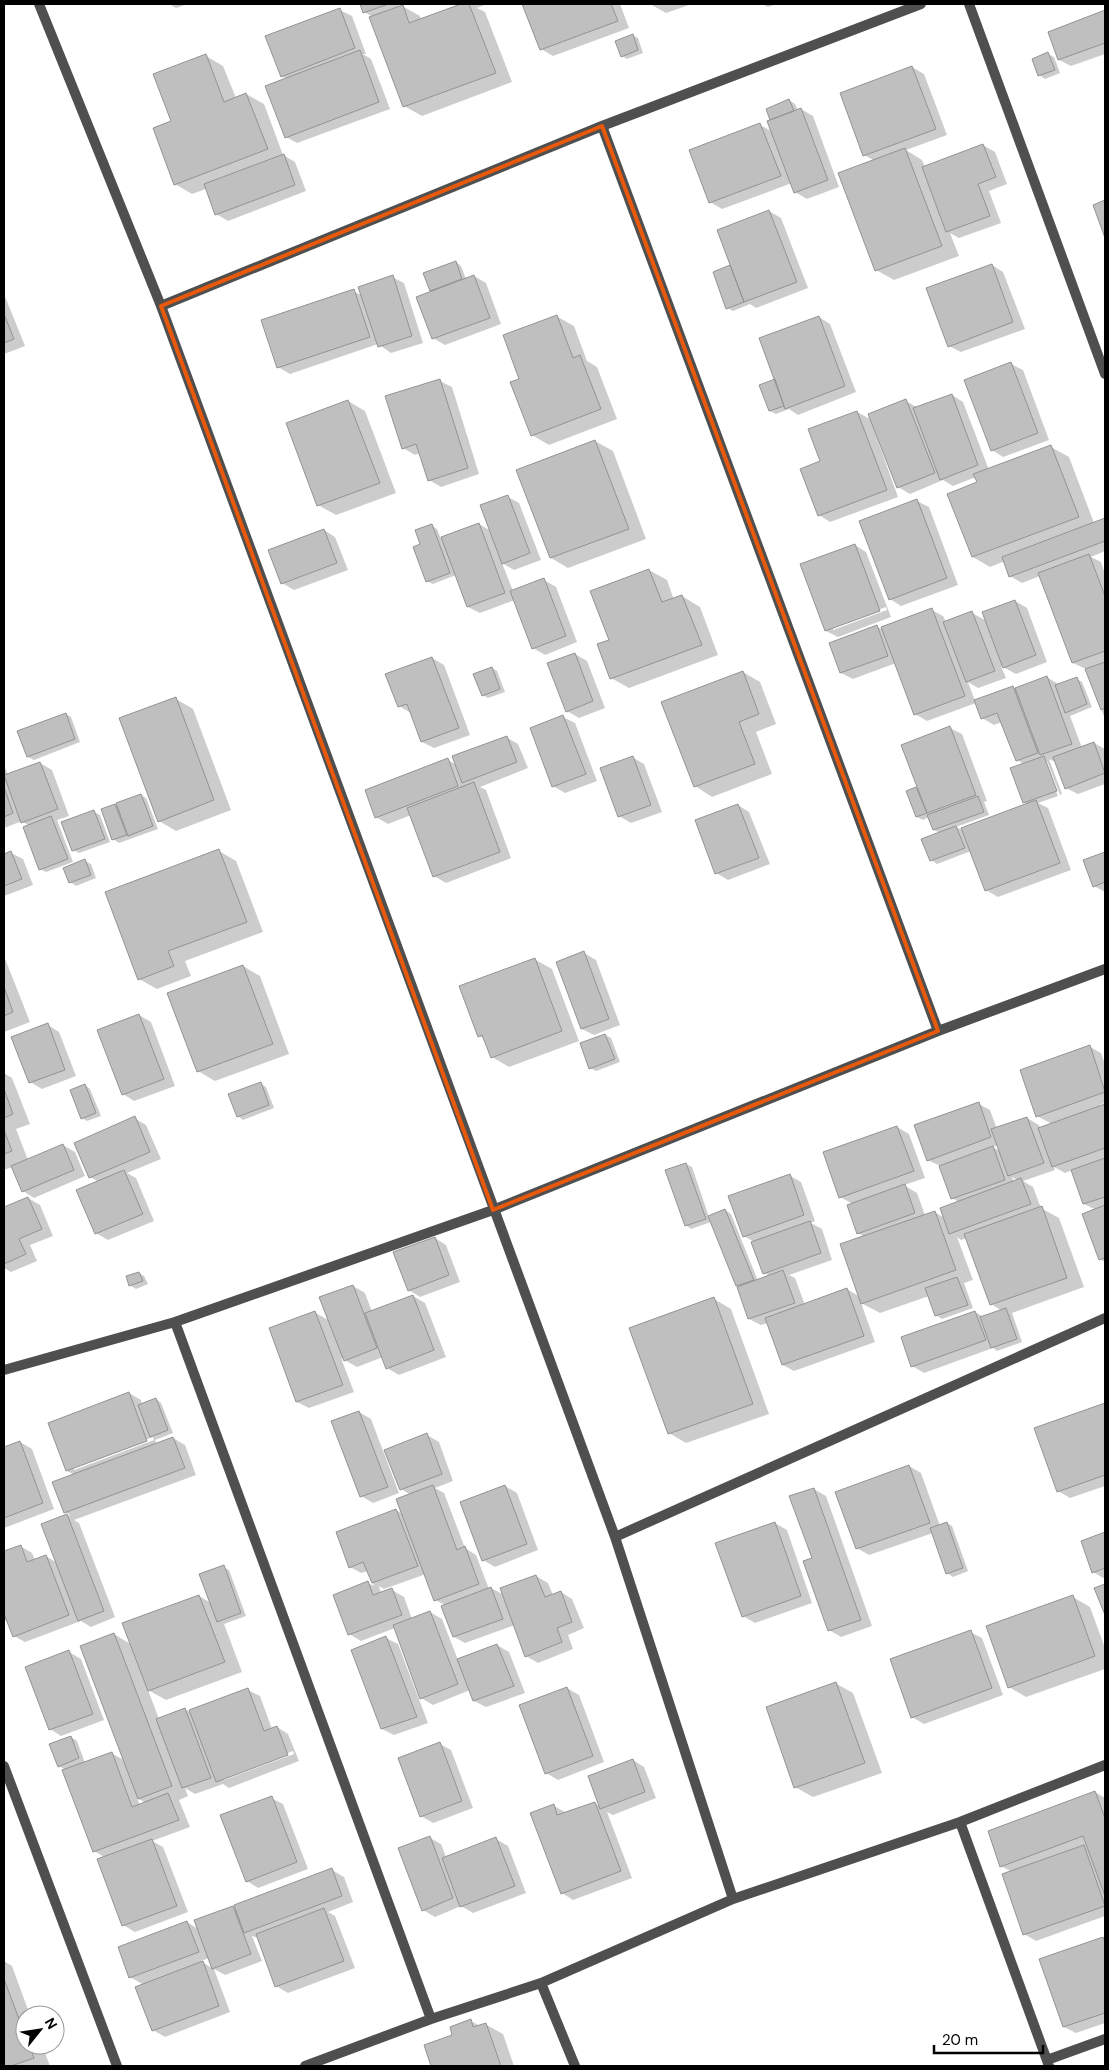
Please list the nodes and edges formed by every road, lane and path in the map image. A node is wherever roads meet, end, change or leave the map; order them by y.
1 (39, 4) edge
2 (921, 4) edge
3 (969, 4) edge
4 (602, 126) junction
5 (161, 306) junction
6 (1105, 374) edge
7 (1105, 969) edge
8 (938, 1031) junction
9 (493, 1210) junction
10 (1105, 1318) edge
11 (175, 1322) junction
12 (4, 1370) edge
13 (615, 1537) junction
14 (1105, 1765) edge
15 (4, 1766) edge
16 (960, 1822) junction
17 (733, 1899) junction
18 (541, 1983) junction
19 (431, 2019) junction
20 (1105, 2039) edge
21 (1048, 2063) edge
22 (117, 2066) edge
23 (305, 2066) edge
24 (575, 2066) edge

1 - 5 street
2 - 4 street
3 - 6 street
4 - 5 street
4 - 8 street
5 - 9 street
7 - 8 street
8 - 9 street
9 - 11 street
9 - 13 street
10 - 13 street
11 - 12 street
11 - 19 street
13 - 17 street
14 - 16 street
15 - 22 street
16 - 17 street
16 - 21 street
17 - 18 street
18 - 19 street
18 - 24 street
19 - 23 street
20 - 21 street

